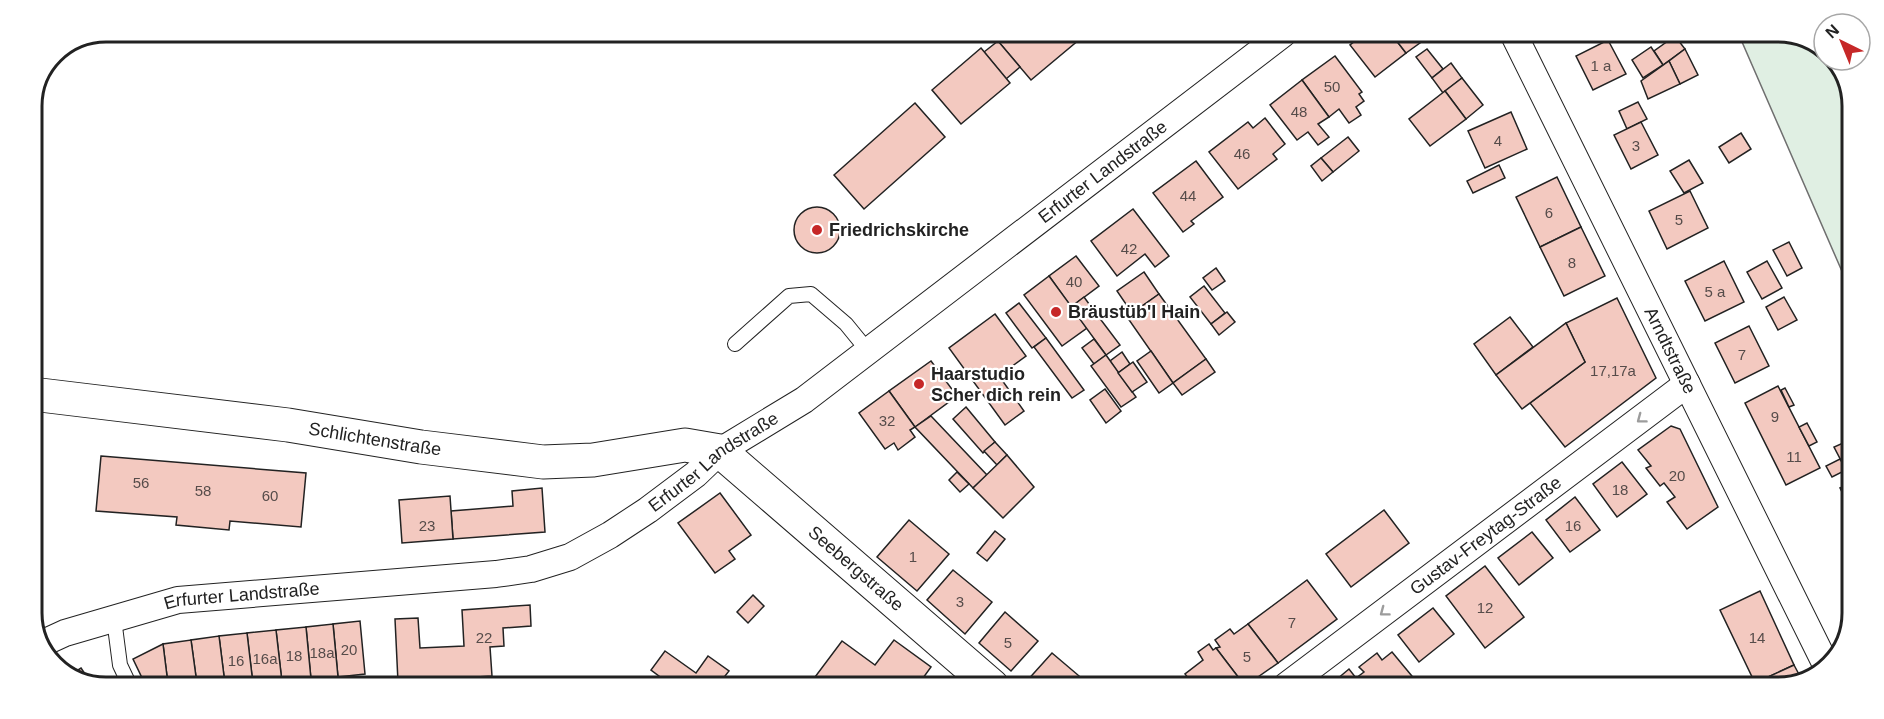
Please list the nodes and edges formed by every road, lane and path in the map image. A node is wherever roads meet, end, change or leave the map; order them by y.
1 (1273, 42) edge
2 (1517, 42) edge
3 (735, 345) dead end
4 (868, 351) junction
5 (1688, 384) junction
6 (42, 395) edge
7 (720, 451) junction
8 (114, 619) junction
9 (48, 641) edge
10 (1823, 658) edge
11 (126, 677) edge
12 (982, 677) edge
13 (1298, 677) edge

1 - 4 street, Erfurter Landstraße
2 - 5 street, Arndtstraße
3 - 4 lane
4 - 7 street, Erfurter Landstraße
5 - 10 street, Arndtstraße
5 -> 13 street, Gustav-Freytag-Straße
6 - 7 main road, Schlichtenstraße
7 - 8 street, Erfurter Landstraße
7 - 12 main road, Seebergstraße
8 - 9 street, Erfurter Landstraße
8 - 11 lane

